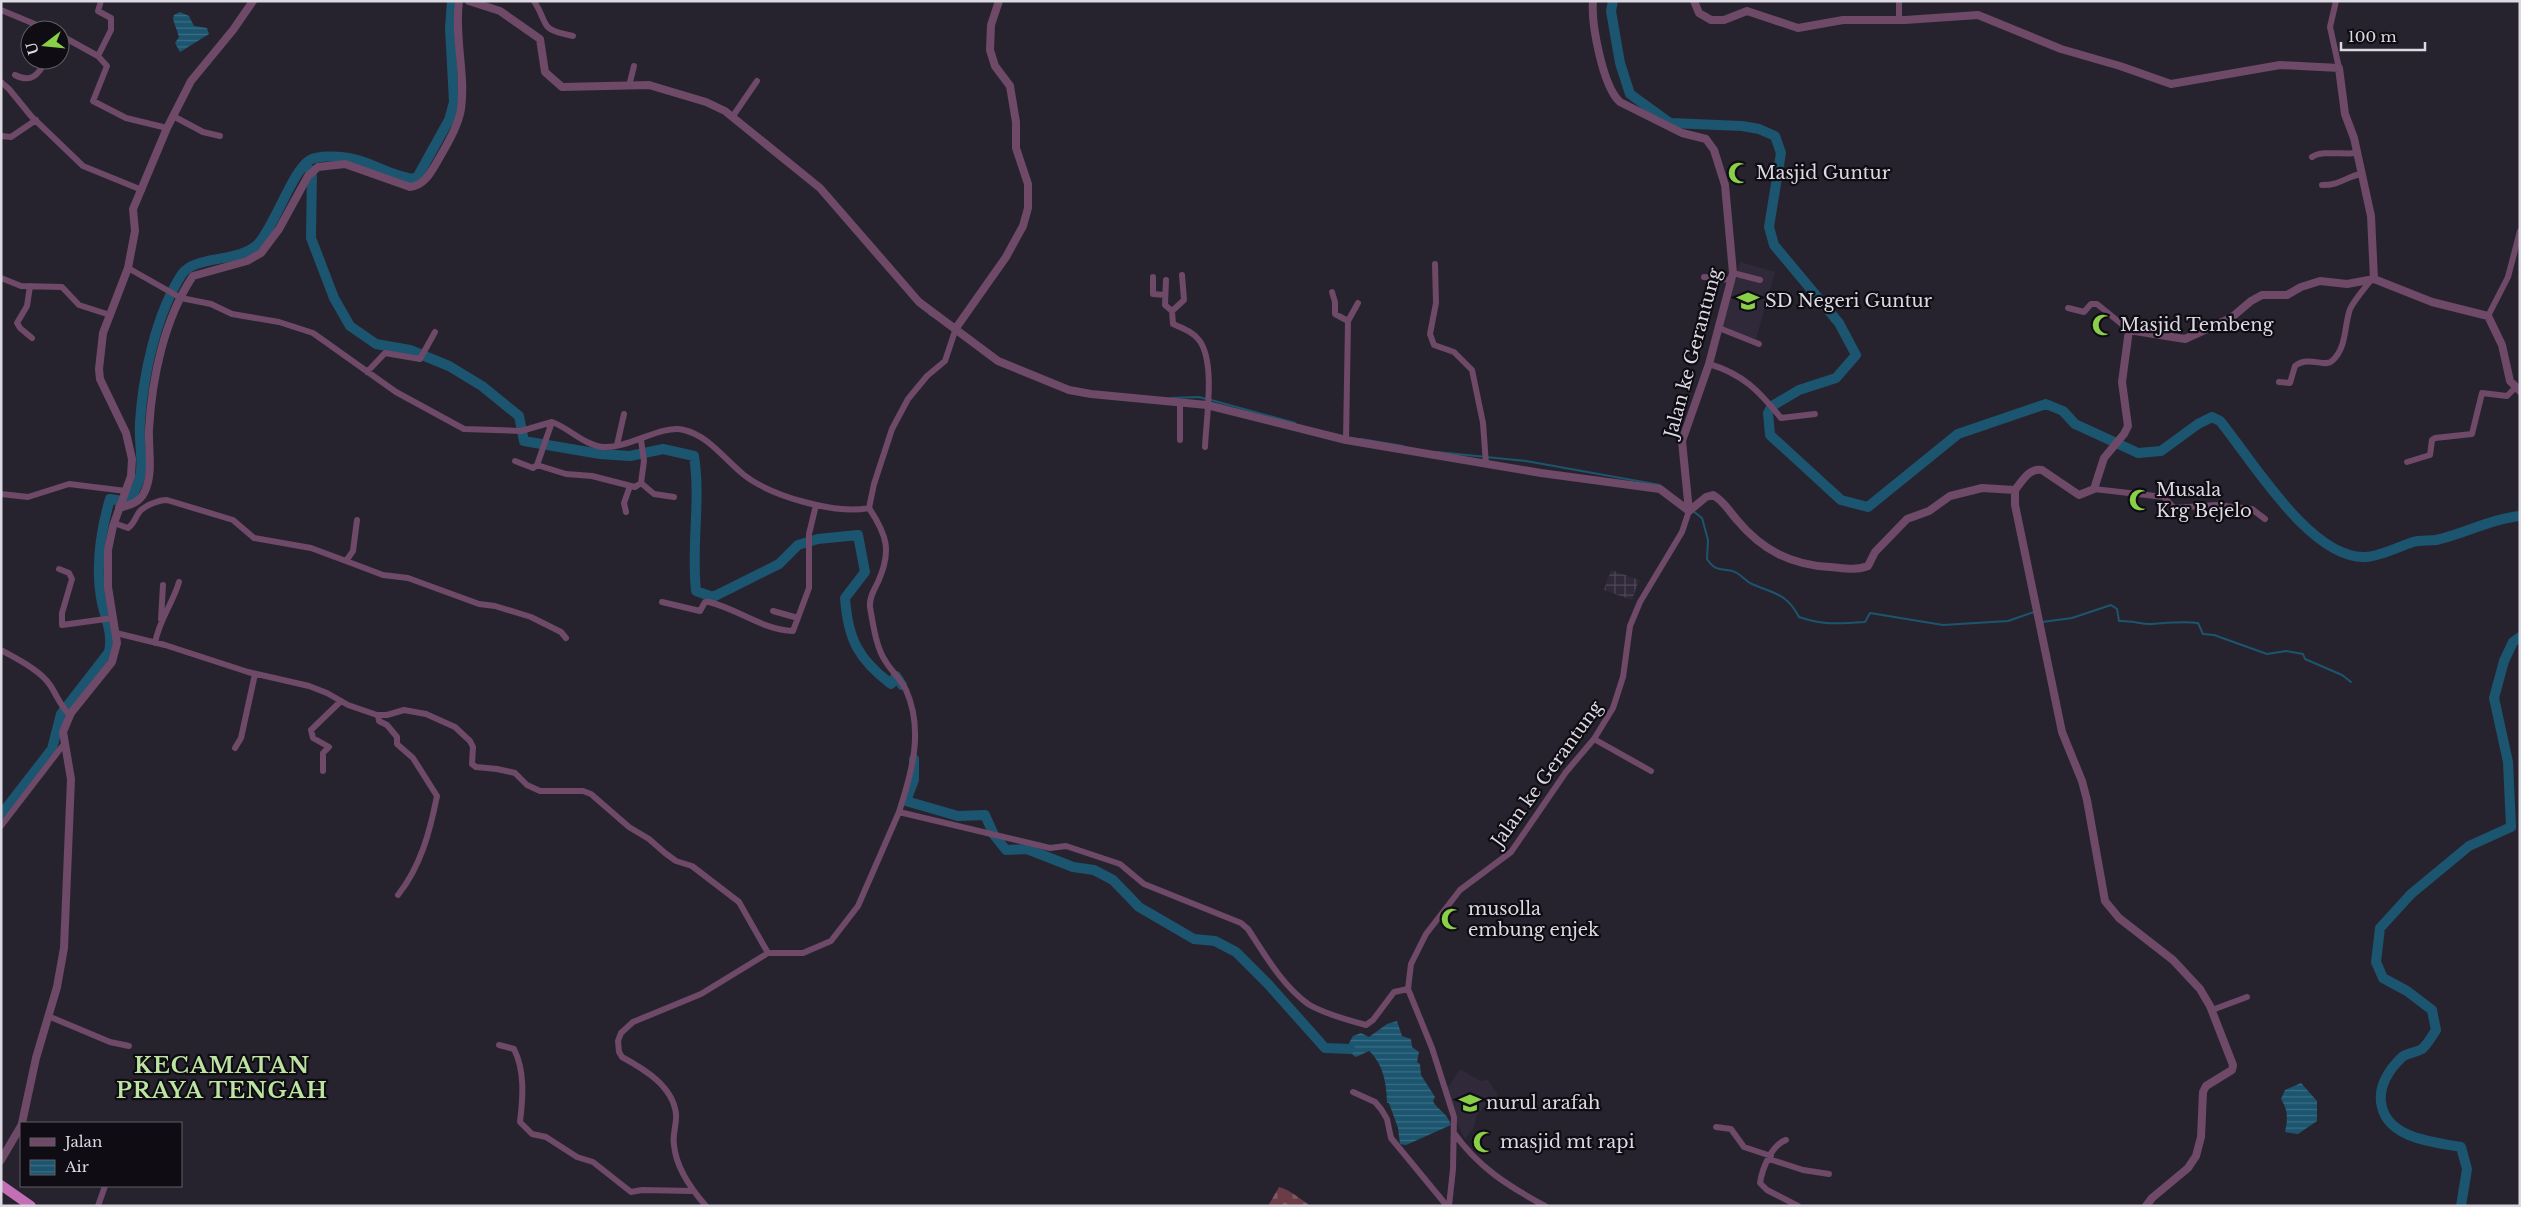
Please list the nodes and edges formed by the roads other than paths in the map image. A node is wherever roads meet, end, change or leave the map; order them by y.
1 (101, 1) edge
2 (253, 1) edge
3 (459, 1) edge
4 (469, 1) edge
5 (534, 1) edge
6 (999, 1) edge
7 (1593, 1) edge
8 (1694, 1) edge
9 (1899, 1) edge
10 (2336, 1) edge
11 (1, 10) edge
12 (25, 20) edge
13 (1899, 20) junction
14 (573, 36) dead end
15 (70, 41) edge
16 (98, 56) junction
17 (634, 66) dead end
18 (2339, 68) junction
19 (40, 70) edge
20 (14, 76) dead end
21 (758, 81) dead end
22 (1, 82) edge
23 (629, 86) junction
24 (173, 116) junction
25 (733, 116) junction
26 (36, 120) junction
27 (167, 128) junction
28 (1, 136) edge
29 (220, 136) dead end
30 (2357, 153) junction
31 (2312, 157) dead end
32 (2360, 174) junction
33 (2322, 185) dead end
34 (142, 190) junction
35 (2520, 232) edge
36 (1435, 264) dead end
37 (128, 268) junction
38 (1182, 274) dead end
39 (1704, 277) dead end
40 (1732, 277) junction
41 (1, 278) edge
42 (1153, 278) dead end
43 (1166, 280) dead end
44 (1760, 280) dead end
45 (2372, 280) junction
46 (30, 286) junction
47 (1332, 292) dead end
48 (175, 296) junction
49 (1165, 296) junction
50 (1358, 303) dead end
51 (2068, 308) dead end
52 (1172, 311) junction
53 (110, 315) junction
54 (2488, 316) junction
55 (1348, 321) junction
56 (956, 328) junction
57 (1719, 328) junction
58 (2129, 330) junction
59 (435, 332) dead end
60 (32, 338) dead end
61 (1759, 344) dead end
62 (1708, 364) junction
63 (367, 372) junction
64 (2278, 382) dead end
65 (2518, 390) edge
66 (1180, 402) junction
67 (1207, 405) junction
68 (624, 414) dead end
69 (1815, 414) dead end
70 (552, 422) junction
71 (1346, 438) junction
72 (641, 440) junction
73 (1180, 440) dead end
74 (618, 445) junction
75 (1205, 447) dead end
76 (1486, 458) junction
77 (515, 461) dead end
78 (2407, 462) dead end
79 (537, 465) junction
80 (641, 483) junction
81 (630, 486) junction
82 (2094, 489) junction
83 (2015, 490) junction
84 (1, 494) edge
85 (125, 495) junction
86 (674, 497) dead end
87 (816, 505) junction
88 (119, 508) junction
89 (869, 508) junction
90 (1690, 511) junction
91 (626, 512) dead end
92 (2265, 519) dead end
93 (357, 520) dead end
94 (114, 522) junction
95 (346, 562) junction
96 (59, 569) dead end
97 (180, 582) dead end
98 (163, 585) dead end
99 (662, 602) dead end
100 (772, 611) dead end
101 (798, 618) junction
102 (110, 619) junction
103 (161, 621) junction
104 (116, 633) junction
105 (566, 638) dead end
106 (155, 643) junction
107 (1, 650) edge
108 (255, 674) junction
109 (341, 701) junction
110 (67, 712) junction
111 (378, 715) junction
112 (1594, 739) junction
113 (64, 744) junction
114 (235, 748) dead end
115 (323, 770) dead end
116 (1651, 771) dead end
117 (899, 812) junction
118 (1, 826) edge
119 (398, 895) dead end
120 (768, 953) junction
121 (1408, 989) junction
122 (2246, 997) dead end
123 (2212, 1010) junction
124 (47, 1019) junction
125 (499, 1045) dead end
126 (129, 1046) dead end
127 (1353, 1092) dead end
128 (23, 1122) edge
129 (1716, 1127) dead end
130 (20, 1128) edge
131 (1454, 1133) junction
132 (1786, 1140) dead end
133 (1770, 1158) junction
134 (1, 1160) edge
135 (1829, 1174) dead end
136 (1, 1186) edge
137 (105, 1187) edge
138 (693, 1191) junction
139 (31, 1206) edge
140 (98, 1206) edge
141 (706, 1206) edge
142 (1448, 1206) edge
143 (1544, 1206) edge
144 (1798, 1206) edge
145 (2146, 1206) edge

1 - 16 street
2 - 24 street
3 - 48 street
4 - 23 street
5 - 14 street
6 - 56 street
7 - 40 street, Jalan ke Gerantung
8 - 13 street
9 - 13 street
10 - 18 street
11 - 12 street
13 - 18 street
15 - 16 street
16 - 27 street
17 - 23 street
18 - 30 street
19 - 20 street
21 - 25 street
22 - 26 street
23 - 25 street
24 - 27 street
24 - 29 street
25 - 56 street
26 - 28 street
26 - 34 street
27 - 34 street
30 - 31 street
30 - 32 street
32 - 33 street
32 - 45 street
34 - 37 street
35 - 54 street
36 - 76 street
37 - 48 street
37 - 53 street
38 - 52 street
39 - 40 street
40 - 44 street
40 - 57 street, Jalan ke Gerantung
41 - 46 street
42 - 49 street
43 - 49 street
45 - 54 street
45 - 58 street
45 - 64 street
46 - 53 street
46 - 60 street
47 - 55 street
48 - 63 street
48 - 88 street
49 - 52 street
50 - 55 street
51 - 58 street
52 - 67 street
53 - 85 street
54 - 65 street
55 - 71 street
56 - 66 street
56 - 89 street
57 - 61 street
57 - 62 street, Jalan ke Gerantung
58 - 82 street
59 - 63 street
62 - 69 street
62 - 90 street, Jalan ke Gerantung
63 - 70 street
65 - 78 street
66 - 67 street
66 - 73 street
67 - 71 street
67 - 75 street
68 - 74 street
70 - 74 street
70 - 79 street
71 - 76 street
72 - 74 street
72 - 80 street
72 - 87 street
76 - 90 street
77 - 79 street
79 - 81 street
80 - 81 street
80 - 86 street
81 - 91 street
82 - 83 street
82 - 92 street
83 - 90 street
83 - 123 street
84 - 85 street
85 - 88 street
87 - 89 street
87 - 101 street
88 - 94 street
89 - 117 street
90 - 112 street, Jalan ke Gerantung
93 - 95 street
94 - 95 street
94 - 102 street
95 - 105 street
96 - 102 street
97 - 103 street
98 - 103 street
99 - 101 street
100 - 101 street
102 - 104 street
103 - 106 street
104 - 106 street
104 - 110 street
106 - 108 street
107 - 110 street
108 - 109 street
108 - 114 street
109 - 111 street
109 - 115 street
110 - 113 street
111 - 119 street
111 - 120 street
112 - 116 street
112 - 121 street, Jalan ke Gerantung
113 - 118 street
113 - 124 street
117 - 120 street
117 - 121 street
120 - 138 street
121 - 131 street
122 - 123 street
123 - 145 street
124 - 126 street
124 - 128 street
125 - 138 street
127 - 142 street
129 - 133 street
130 - 134 street
131 - 142 street
131 - 143 street
132 - 133 street
133 - 135 street
133 - 144 street
136 - 139 highway
137 - 140 street
138 - 141 street

